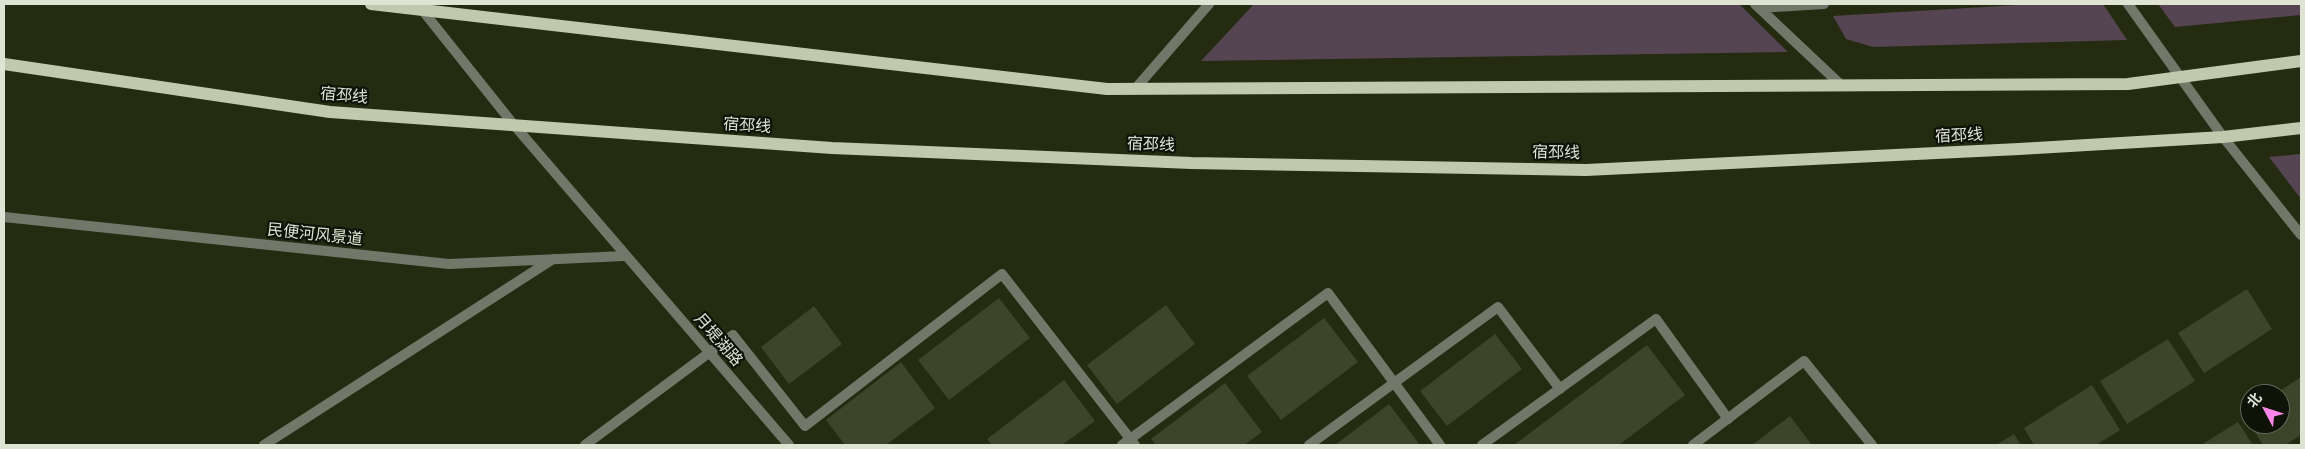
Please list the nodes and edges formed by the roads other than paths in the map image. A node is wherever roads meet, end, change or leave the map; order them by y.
1 (371, 4) edge
2 (1209, 4) edge
3 (1824, 4) edge
4 (2128, 4) edge
5 (1757, 6) edge
6 (419, 7) edge
7 (2301, 62) edge
8 (4, 64) edge
9 (2181, 76) junction
10 (1841, 85) junction
11 (1135, 89) junction
12 (514, 125) junction
13 (2301, 128) edge
14 (2223, 137) junction
15 (4, 217) edge
16 (2301, 235) edge
17 (624, 256) junction
18 (554, 258) junction
19 (710, 352) junction
20 (1394, 383) junction
21 (1560, 389) junction
22 (1728, 419) junction
23 (1129, 443) edge
24 (264, 445) edge
25 (586, 445) edge
26 (788, 445) edge
27 (1309, 445) edge
28 (1440, 445) edge
29 (1482, 445) edge
30 (1693, 445) edge
31 (1872, 445) edge

1 - 6 main road
2 - 11 street
3 - 5 street
4 - 9 street
5 - 10 street
6 - 11 main road
6 - 12 street, 月堤湖路
7 - 9 main road
8 - 12 main road, 宿邳线
9 - 10 main road
9 - 14 street
10 - 11 main road
12 - 14 main road, 宿邳线
12 - 17 street, 月堤湖路
13 - 14 main road, 宿邳线
14 - 16 street
15 - 18 street, 民便河风景道
17 - 18 street, 民便河风景道
17 - 19 street, 月堤湖路
18 - 24 street
19 - 23 street
19 - 25 street
19 - 26 street, 月堤湖路
20 - 21 street
20 - 23 street
20 - 27 street
20 - 28 street
21 - 22 street
21 - 29 street
22 - 30 street
22 - 31 street

